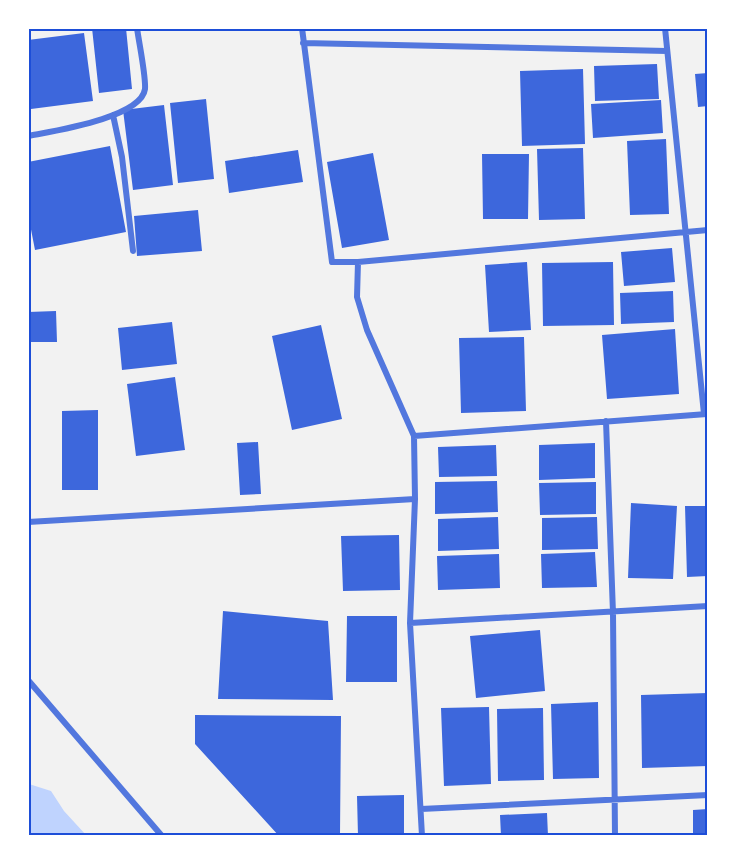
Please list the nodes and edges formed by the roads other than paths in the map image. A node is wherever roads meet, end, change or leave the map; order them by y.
1 (137, 28) edge
2 (302, 28) edge
3 (665, 28) edge
4 (303, 44) junction
5 (667, 51) junction
6 (113, 115) junction
7 (28, 136) edge
8 (708, 230) edge
9 (686, 231) junction
10 (133, 251) dead end
11 (358, 262) junction
12 (706, 414) edge
13 (606, 421) junction
14 (414, 436) junction
15 (415, 499) junction
16 (28, 522) edge
17 (708, 606) edge
18 (613, 613) junction
19 (410, 623) junction
20 (28, 680) edge
21 (708, 795) edge
22 (615, 800) junction
23 (421, 809) junction
24 (162, 836) edge
25 (422, 836) edge
26 (615, 836) edge

1 - 6 street
2 - 4 street
3 - 5 street
4 - 5 street
4 - 11 street
5 - 9 street
6 - 7 street
6 - 10 street
8 - 9 street
9 - 11 street
9 - 12 street
11 - 14 street
12 - 13 street
13 - 14 street
13 - 18 street
14 - 15 street
15 - 16 street
15 - 19 street
17 - 18 street
18 - 19 street
18 - 22 street
19 - 23 street
20 - 24 street
21 - 22 street
22 - 23 street
22 - 26 street
23 - 25 street

